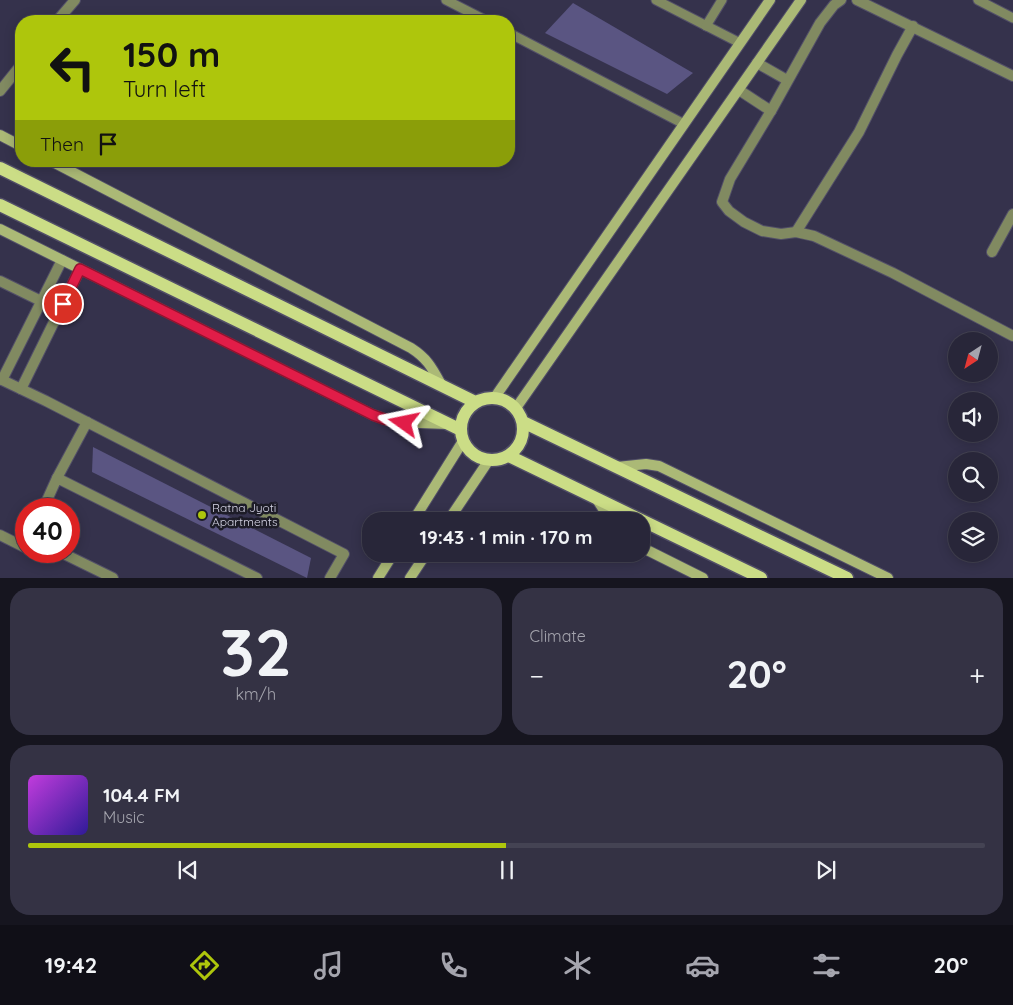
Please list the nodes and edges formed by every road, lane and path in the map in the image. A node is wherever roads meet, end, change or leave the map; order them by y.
1 (75, 0) edge
2 (446, 0) edge
3 (656, 0) edge
4 (722, 0) edge
5 (770, 0) edge
6 (801, 0) edge
7 (841, 0) edge
8 (856, 0) edge
9 (978, 0) edge
10 (62, 15) edge
11 (475, 15) edge
12 (1013, 18) edge
13 (706, 26) junction
14 (913, 26) junction
15 (515, 35) edge
16 (740, 43) junction
17 (757, 63) junction
18 (15, 72) edge
19 (1013, 76) edge
20 (788, 80) junction
21 (739, 90) junction
22 (0, 91) edge
23 (771, 111) junction
24 (684, 124) junction
25 (0, 135) edge
26 (15, 143) edge
27 (63, 167) edge
28 (0, 168) edge
29 (0, 205) edge
30 (1013, 214) edge
31 (0, 229) edge
32 (796, 232) junction
33 (992, 252) dead end
34 (62, 260) junction
35 (80, 269) junction
36 (0, 281) edge
37 (42, 301) junction
38 (1013, 336) edge
39 (1, 380) edge
40 (442, 386) junction
41 (21, 389) junction
42 (495, 397) junction
43 (475, 402) junction
44 (516, 408) junction
45 (87, 422) junction
46 (523, 422) junction
47 (448, 424) junction
48 (462, 436) junction
49 (509, 456) junction
50 (489, 460) junction
51 (617, 467) junction
52 (57, 478) junction
53 (47, 498) edge
54 (596, 498) junction
55 (418, 512) edge
56 (454, 512) edge
57 (605, 512) edge
58 (0, 535) edge
59 (15, 542) edge
60 (650, 552) edge
61 (80, 562) edge
62 (388, 562) edge
63 (421, 562) edge
64 (113, 578) edge
65 (257, 578) edge
66 (330, 578) edge
67 (378, 578) edge
68 (410, 578) edge
69 (703, 578) edge
70 (761, 578) edge
71 (847, 578) edge
72 (888, 578) edge

1 - 10 street
2 - 11 lane
3 - 13 lane
4 - 13 lane
5 - 16 street
6 - 17 street
7 - 20 street
8 - 14 street
9 - 12 lane
13 - 16 lane
14 - 19 street
14 - 32 street
15 - 24 lane
16 - 24 street
17 - 20 street
17 - 21 street
18 - 22 street
20 - 23 street
21 - 23 street
21 - 44 street
23 - 32 street
24 - 42 street
25 - 26 street
27 - 40 street
28 - 40 main road
29 - 47 main road
30 - 33 street
31 - 34 street
32 - 38 street
34 - 35 street
34 - 37 street
35 - 41 street
35 - 47 street
36 - 37 street
37 - 39 street
39 - 41 street
40 - 43 main road
41 - 45 street
42 - 43 main road
42 - 44 main road
43 - 48 main road
44 - 46 main road
45 - 52 street
45 - 66 street
46 - 49 main road
46 - 51 main road
47 - 48 main road
48 - 50 main road
48 - 55 street
49 - 50 main road
49 - 54 main road
50 - 56 street
51 - 71 main road
51 - 72 street
52 - 53 street
52 - 65 street
54 - 57 street
54 - 70 main road
58 - 59 street
60 - 69 street
61 - 64 street
62 - 67 street
63 - 68 street

